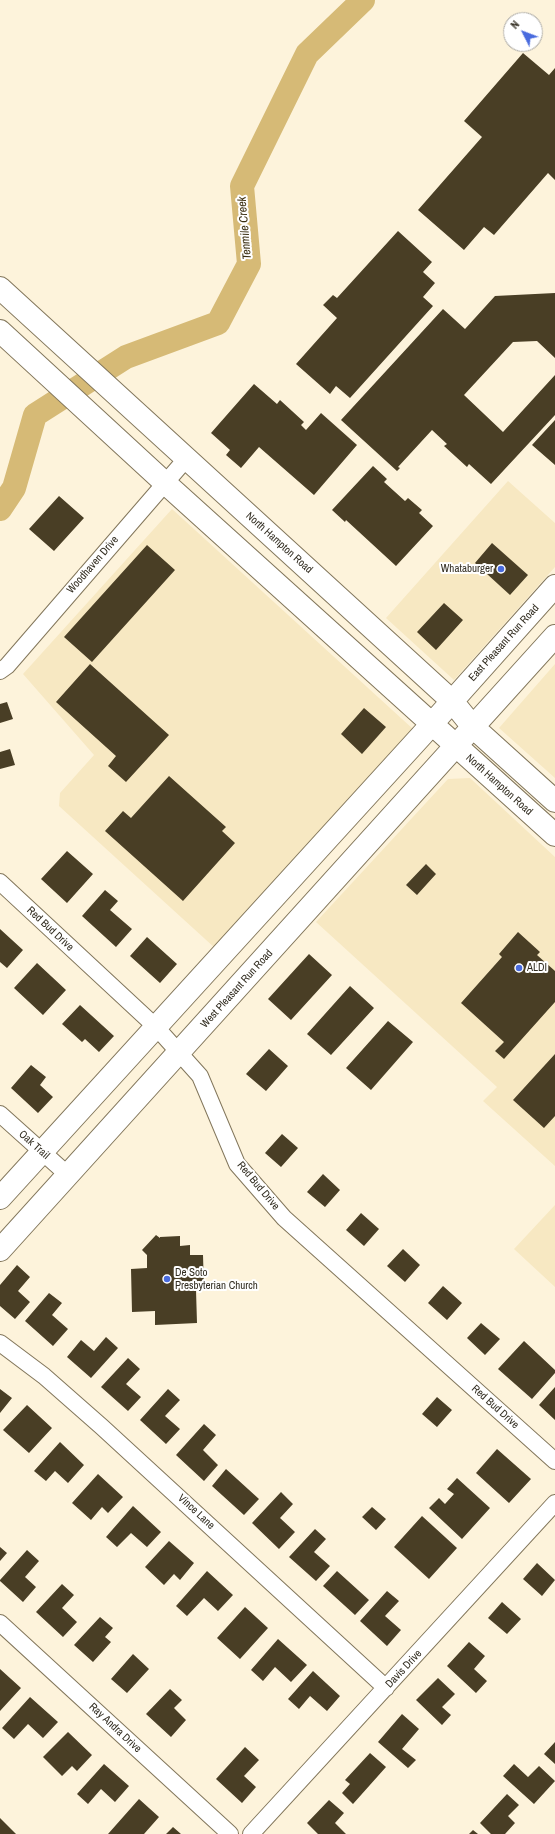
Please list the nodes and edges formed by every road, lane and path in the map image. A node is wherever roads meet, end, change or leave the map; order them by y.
1 (0, 288) edge
2 (1, 332) edge
3 (186, 458) junction
4 (164, 482) junction
5 (555, 586) edge
6 (555, 636) edge
7 (0, 671) edge
8 (452, 701) junction
9 (432, 724) junction
10 (473, 727) junction
11 (456, 746) junction
12 (555, 801) edge
13 (555, 835) edge
14 (0, 882) edge
15 (156, 1027) junction
16 (179, 1052) junction
17 (0, 1114) edge
18 (42, 1152) junction
19 (68, 1175) junction
20 (0, 1198) edge
21 (0, 1250) edge
22 (0, 1343) edge
23 (555, 1461) edge
24 (555, 1503) edge
25 (0, 1623) edge
26 (386, 1688) junction
27 (230, 1834) edge
28 (251, 1834) edge

1 - 3 main road, North Hampton Road
2 - 4 main road, North Hampton Road
3 - 4 street, Woodhaven Drive
3 - 8 main road, North Hampton Road
4 - 7 street, Woodhaven Drive
4 - 9 main road, North Hampton Road
5 - 8 main road, East Pleasant Run Road
6 - 10 main road
8 - 9 main road
8 - 10 main road, North Hampton Road
9 - 11 main road, North Hampton Road
9 - 15 main road
10 - 11 main road, West Pleasant Run Road
10 - 12 main road, North Hampton Road
11 - 13 main road, North Hampton Road
11 - 16 main road, West Pleasant Run Road
14 - 15 street, Red Bud Drive
15 - 16 street, Red Bud Drive
15 - 18 main road
16 - 19 main road, West Pleasant Run Road
16 - 23 street, Red Bud Drive
17 - 18 street, Oak Trail
18 - 19 street, Oak Trail
18 - 20 main road
19 - 21 main road, West Pleasant Run Road
22 - 26 street, Vince Lane
24 - 26 street, Davis Drive
25 - 27 street, Ray Andra Drive
26 - 28 street, Davis Drive

